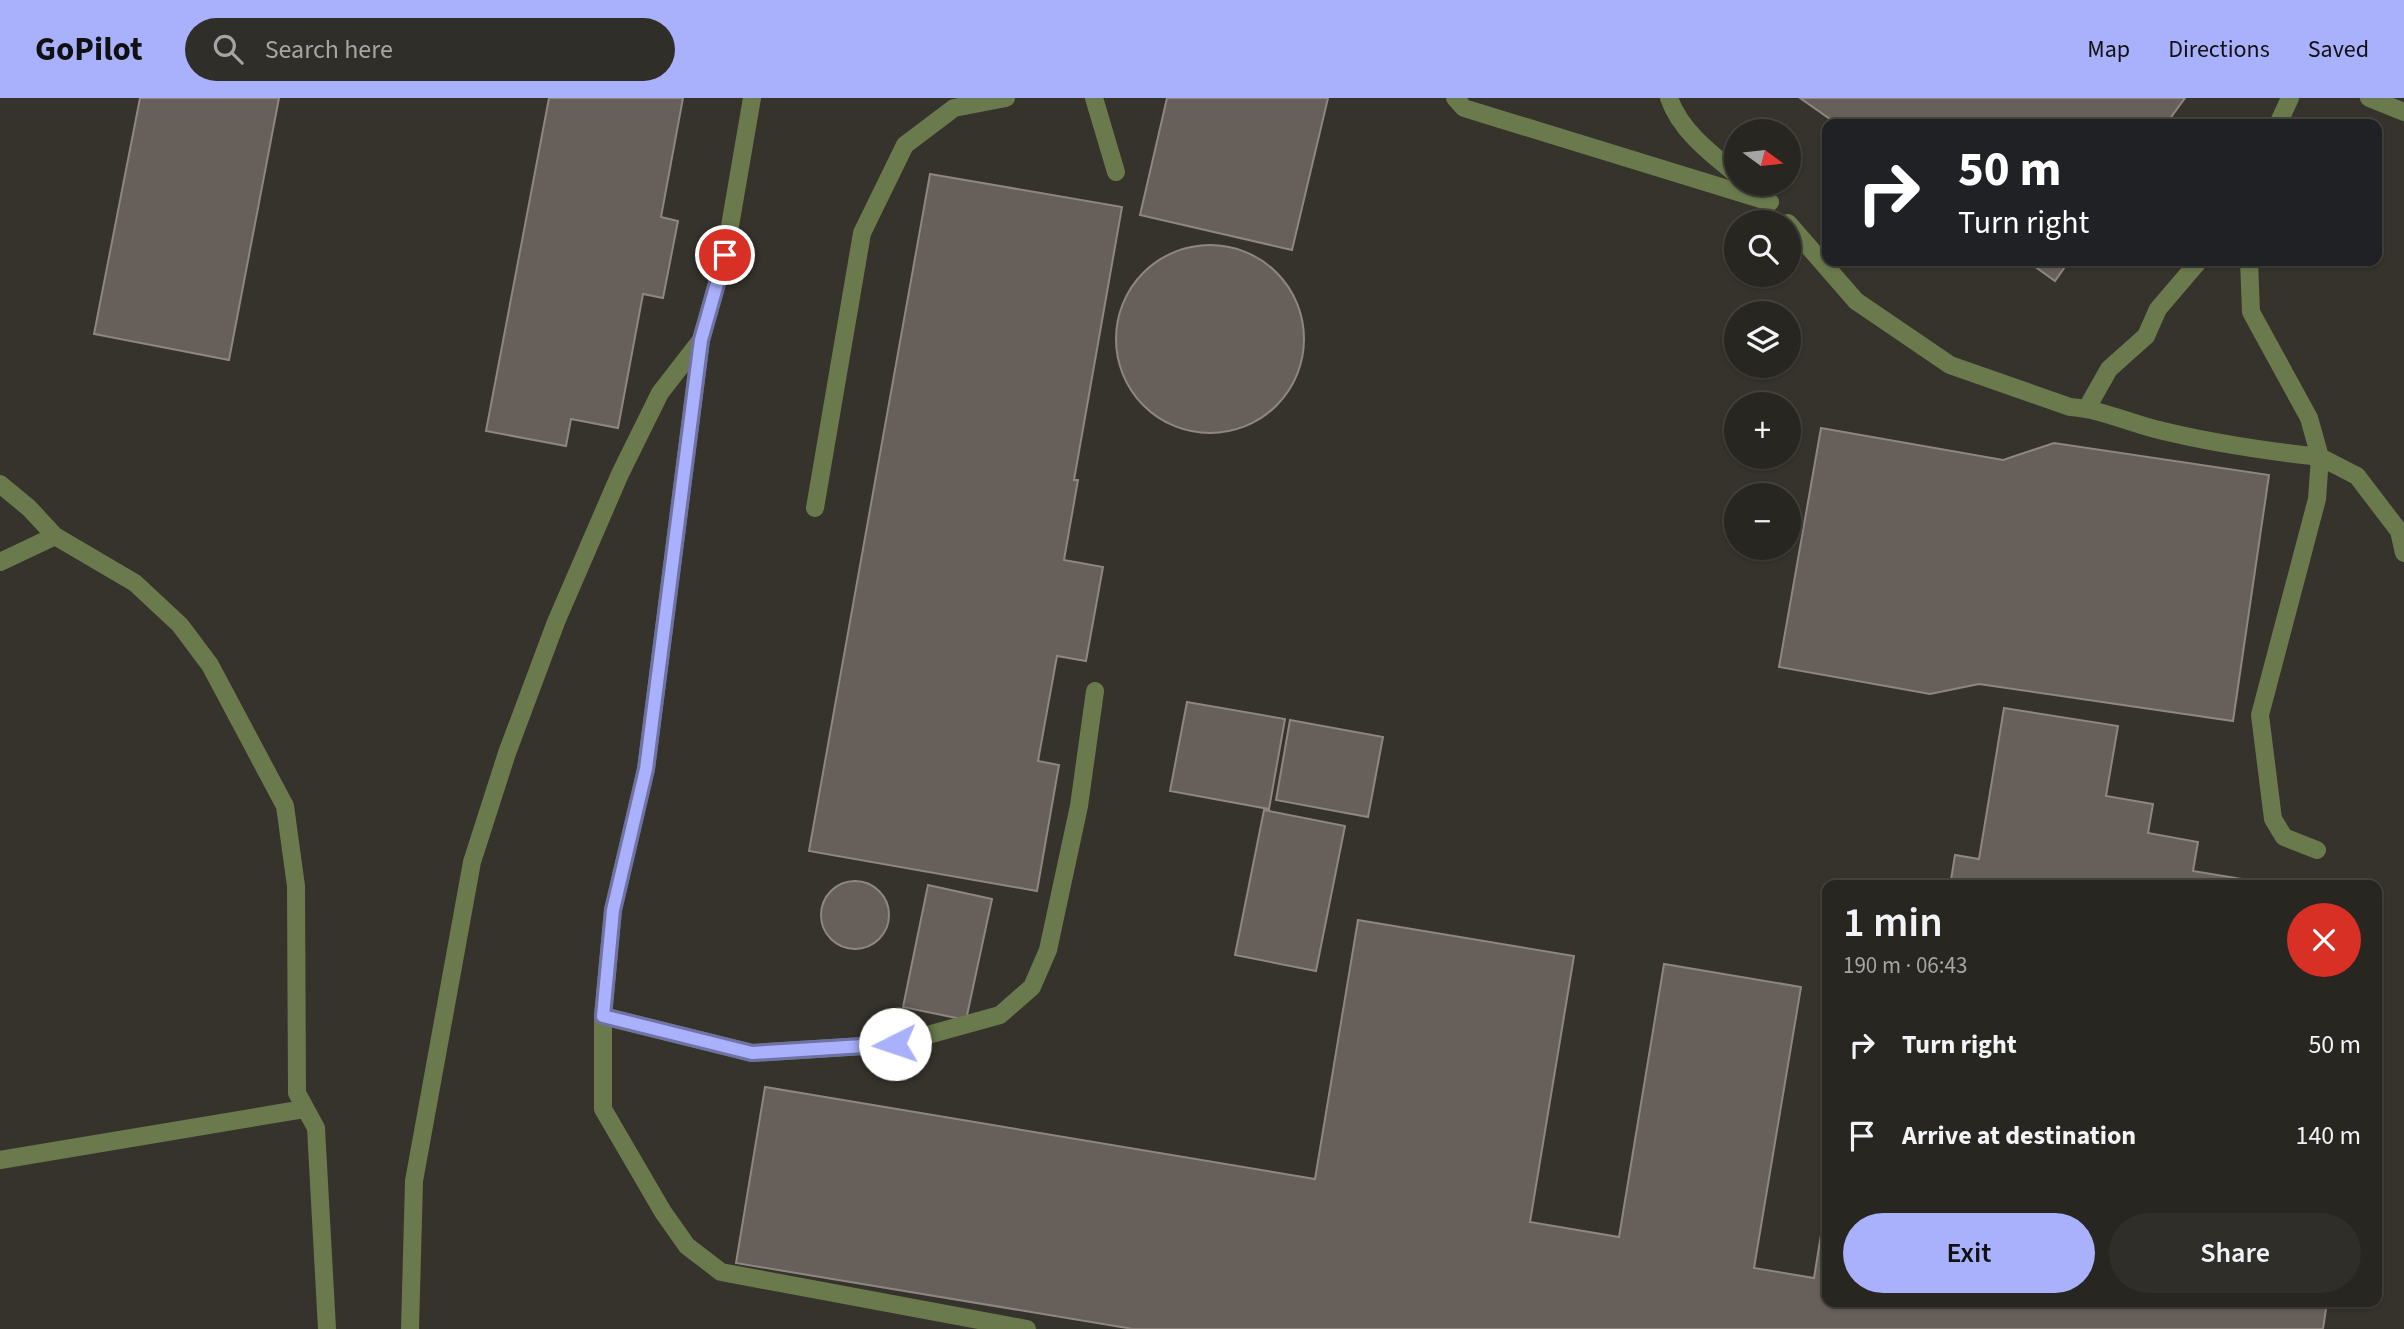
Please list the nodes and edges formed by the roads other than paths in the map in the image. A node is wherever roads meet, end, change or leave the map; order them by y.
1 (752, 98) edge
2 (1006, 98) edge
3 (1094, 98) edge
4 (1455, 98) edge
5 (1669, 98) edge
6 (2290, 98) edge
7 (2369, 98) edge
8 (2404, 112) edge
9 (2280, 119) edge
10 (1724, 165) edge
11 (1116, 172) dead end
12 (1763, 196) edge
13 (1770, 202) junction
14 (1777, 210) edge
15 (1801, 238) edge
16 (1822, 262) edge
17 (1825, 266) edge
18 (2195, 266) edge
19 (2249, 266) edge
20 (701, 340) junction
21 (2087, 408) junction
22 (2320, 457) junction
23 (0, 484) edge
24 (815, 508) dead end
25 (55, 536) junction
26 (2404, 553) edge
27 (0, 562) edge
28 (1095, 691) dead end
29 (2317, 850) dead end
30 (603, 1016) junction
31 (304, 1109) junction
32 (0, 1160) edge
33 (327, 1329) edge
34 (410, 1329) edge
35 (1027, 1329) edge

1 - 20 street
2 - 24 street
3 - 11 street
4 - 13 street
5 - 10 street
6 - 9 street
7 - 8 street
12 - 13 street
13 - 14 street
15 - 16 street
17 - 21 street
18 - 21 street
19 - 22 street
20 - 30 street
20 - 34 street
21 - 22 street
22 - 26 street
22 - 29 street
23 - 25 street
25 - 27 street
25 - 31 street
28 - 30 street
30 - 35 street
31 - 32 street
31 - 33 street

